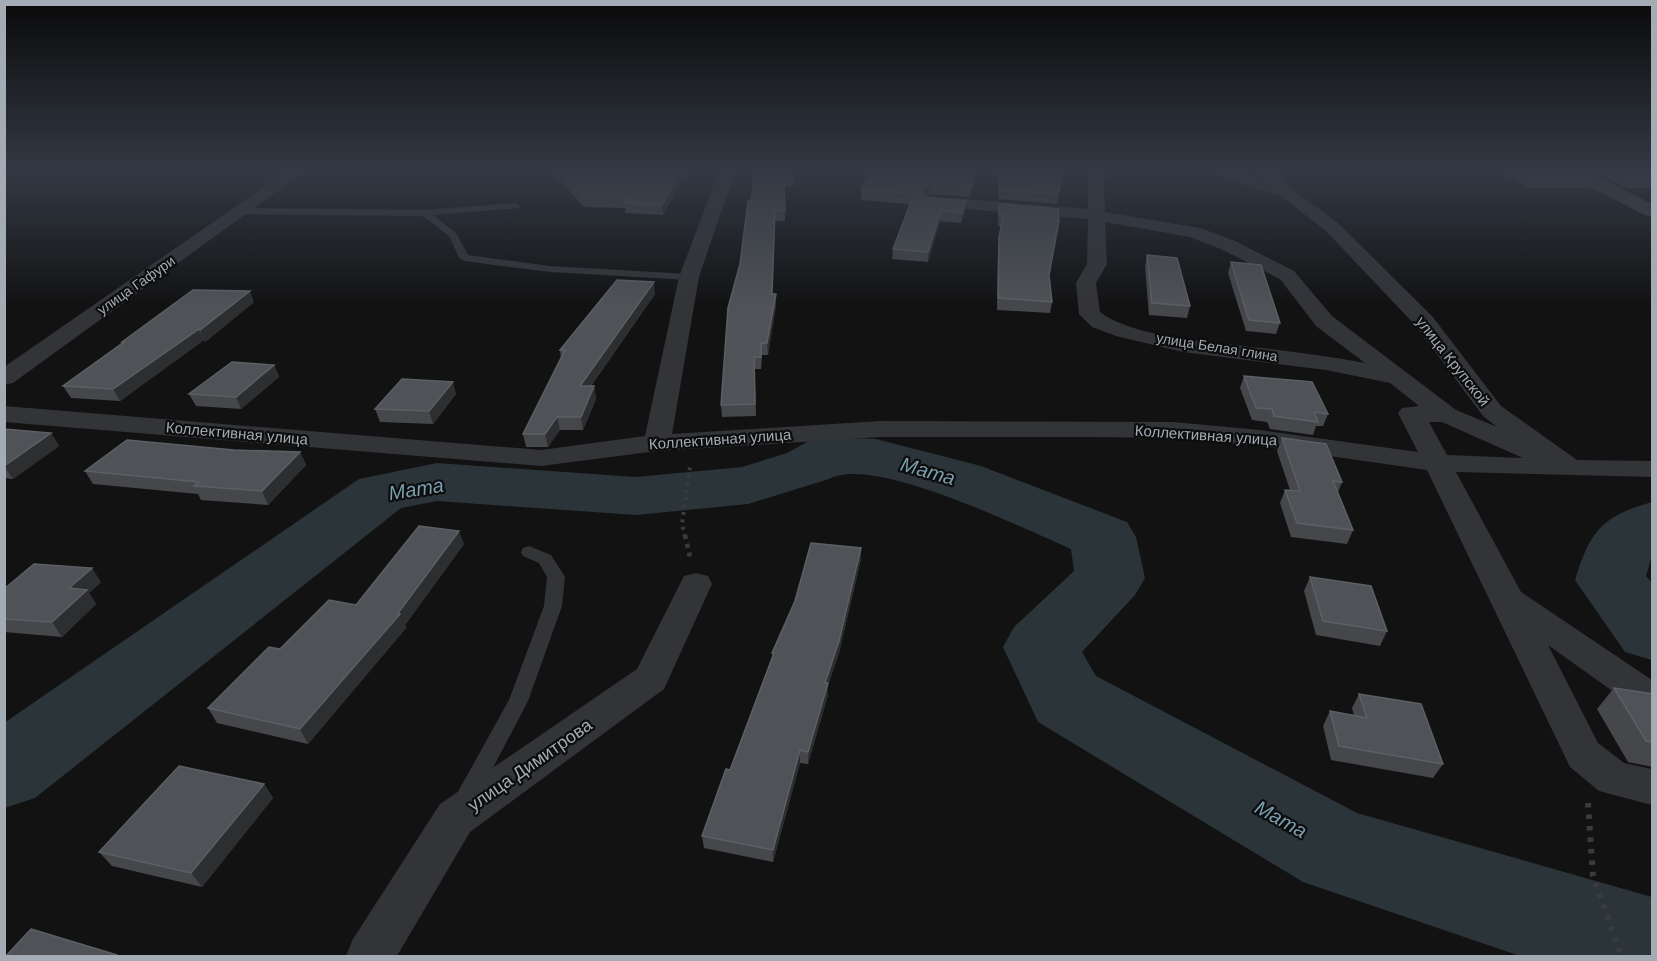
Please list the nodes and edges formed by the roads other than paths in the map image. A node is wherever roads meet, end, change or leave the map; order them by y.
1 (1096, 215) edge
2 (233, 216) edge
3 (429, 216) edge
4 (711, 216) edge
5 (1101, 216) edge
6 (1318, 216) edge
7 (689, 277) junction
8 (1398, 377) junction
9 (4, 378) edge
10 (4, 414) edge
11 (1447, 415) junction
12 (657, 443) junction
13 (1437, 464) junction
14 (1570, 468) junction
15 (1653, 469) edge
16 (529, 552) dead end
17 (696, 584) dead end
18 (1508, 600) junction
19 (1653, 699) edge
20 (1653, 787) edge
21 (454, 818) junction
22 (370, 957) edge

1 - 8 street, улица Белая глина
2 - 9 street, улица Гафури
3 - 7 lane
4 - 7 street
5 - 8 street
6 - 14 street, улица Крупской
7 - 12 street
8 - 11 street, улица Белая глина
10 - 12 street, Коллективная улица
11 - 13 street
11 - 14 street
12 - 13 street, Коллективная улица
13 - 14 street
13 - 18 street
14 - 15 street
16 - 21 lane
17 - 21 street, улица Димитрова
18 - 19 street
18 - 20 street
21 - 22 street, улица Димитрова

